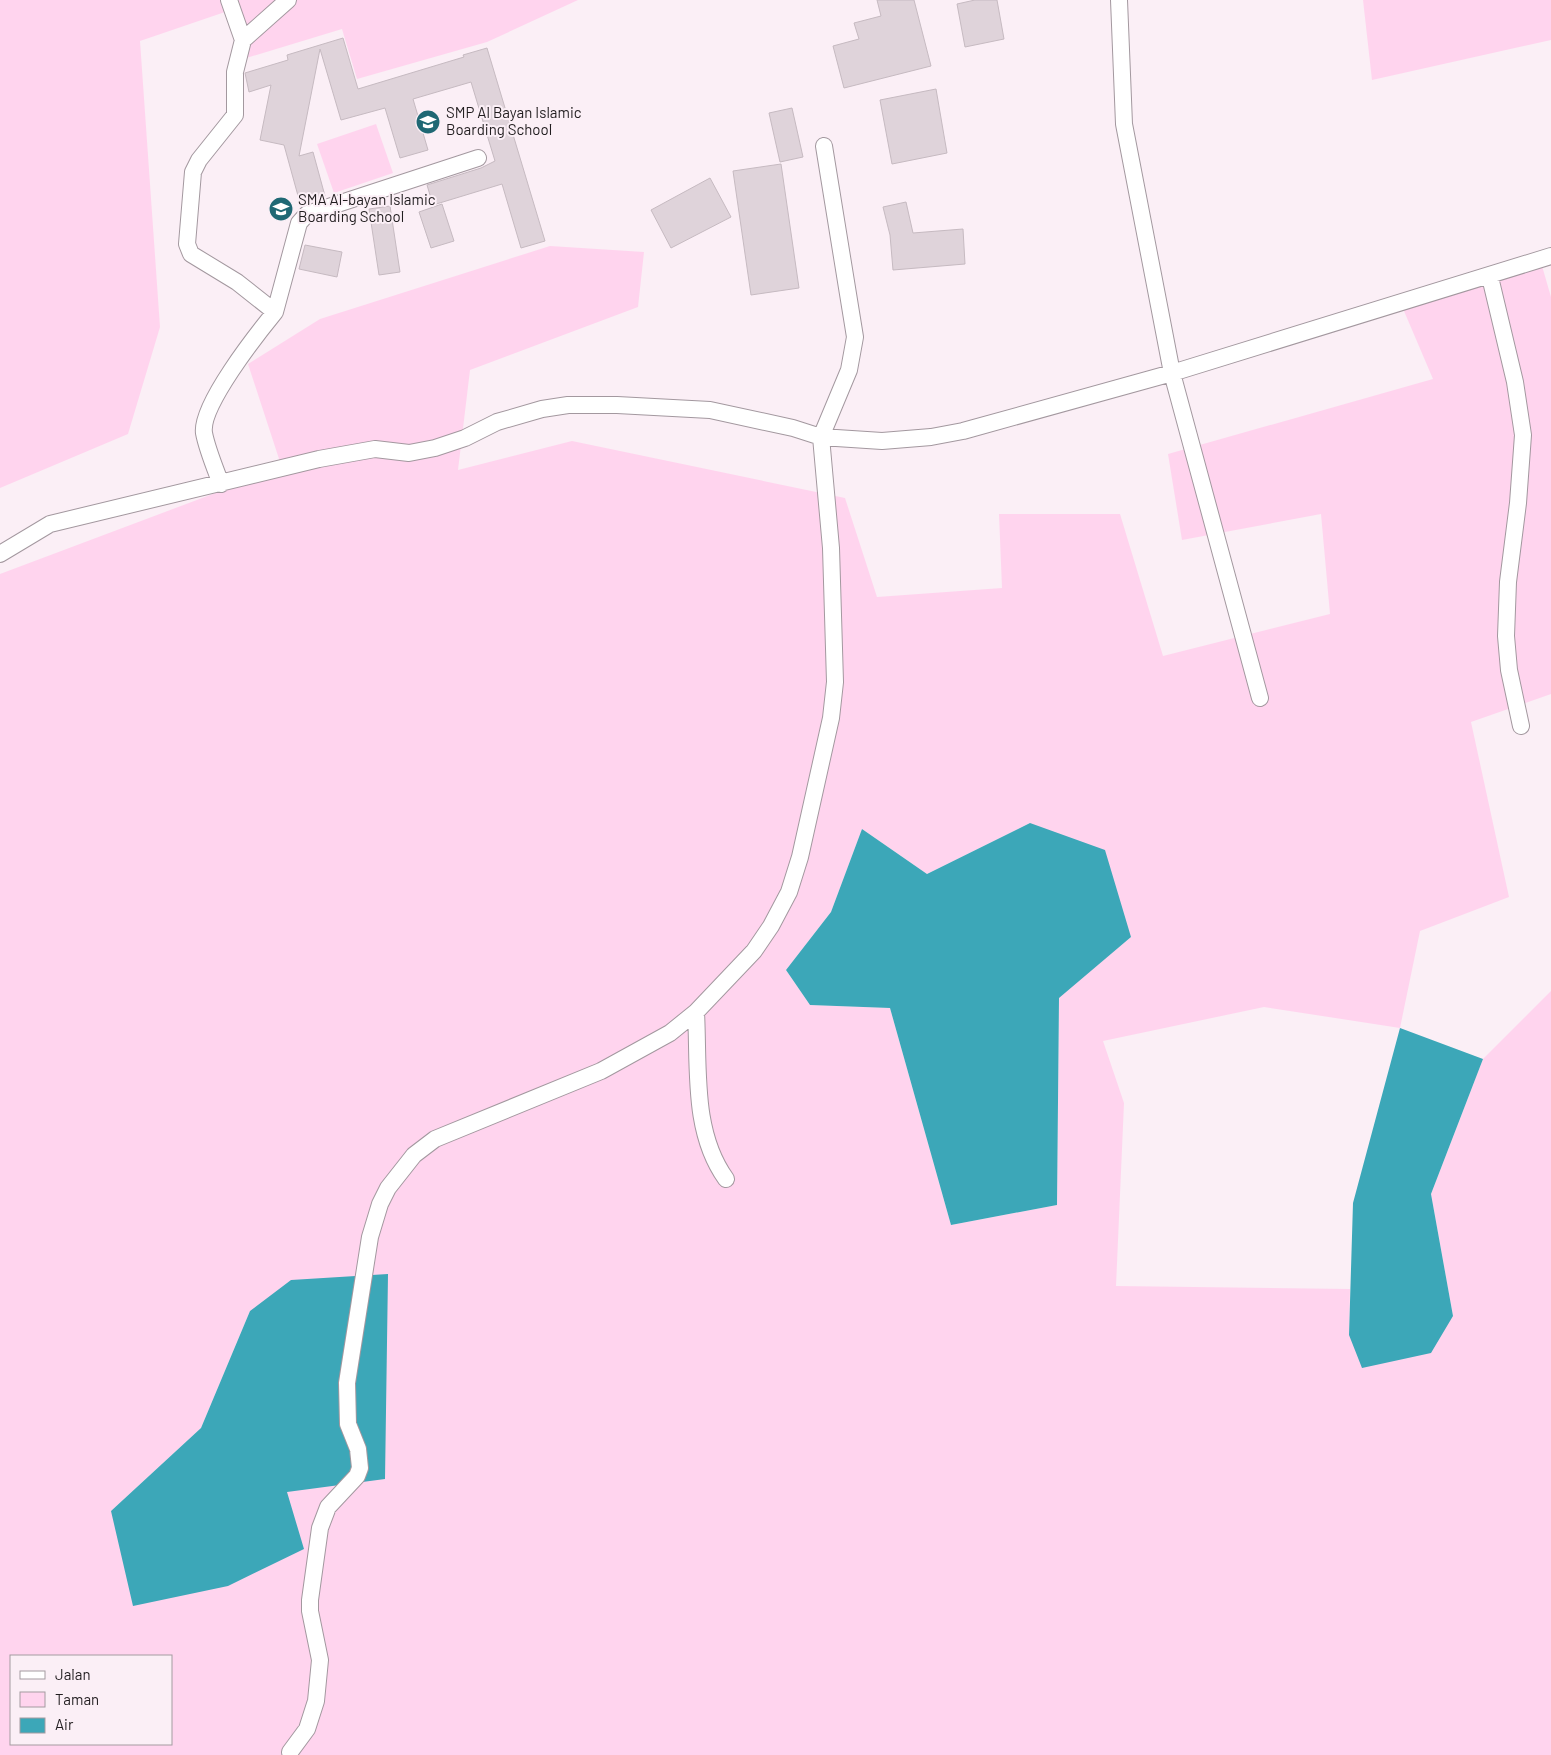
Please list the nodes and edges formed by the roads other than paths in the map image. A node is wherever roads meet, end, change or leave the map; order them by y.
1 (229, 0) edge
2 (288, 0) edge
3 (1119, 0) edge
4 (243, 40) junction
5 (824, 146) dead end
6 (478, 158) dead end
7 (1551, 256) edge
8 (1490, 277) junction
9 (275, 312) junction
10 (1172, 373) junction
11 (821, 437) junction
12 (221, 484) junction
13 (0, 554) edge
14 (1260, 698) dead end
15 (1521, 726) dead end
16 (696, 1012) junction
17 (726, 1179) dead end
18 (290, 1752) dead end

1 - 4 street
2 - 4 street
3 - 10 street
4 - 9 street
5 - 11 street
6 - 9 street
7 - 8 street
8 - 10 street
8 - 15 street
9 - 12 street
10 - 11 street
10 - 14 street
11 - 12 street
11 - 16 street
12 - 13 street
16 - 17 street
16 - 18 street

